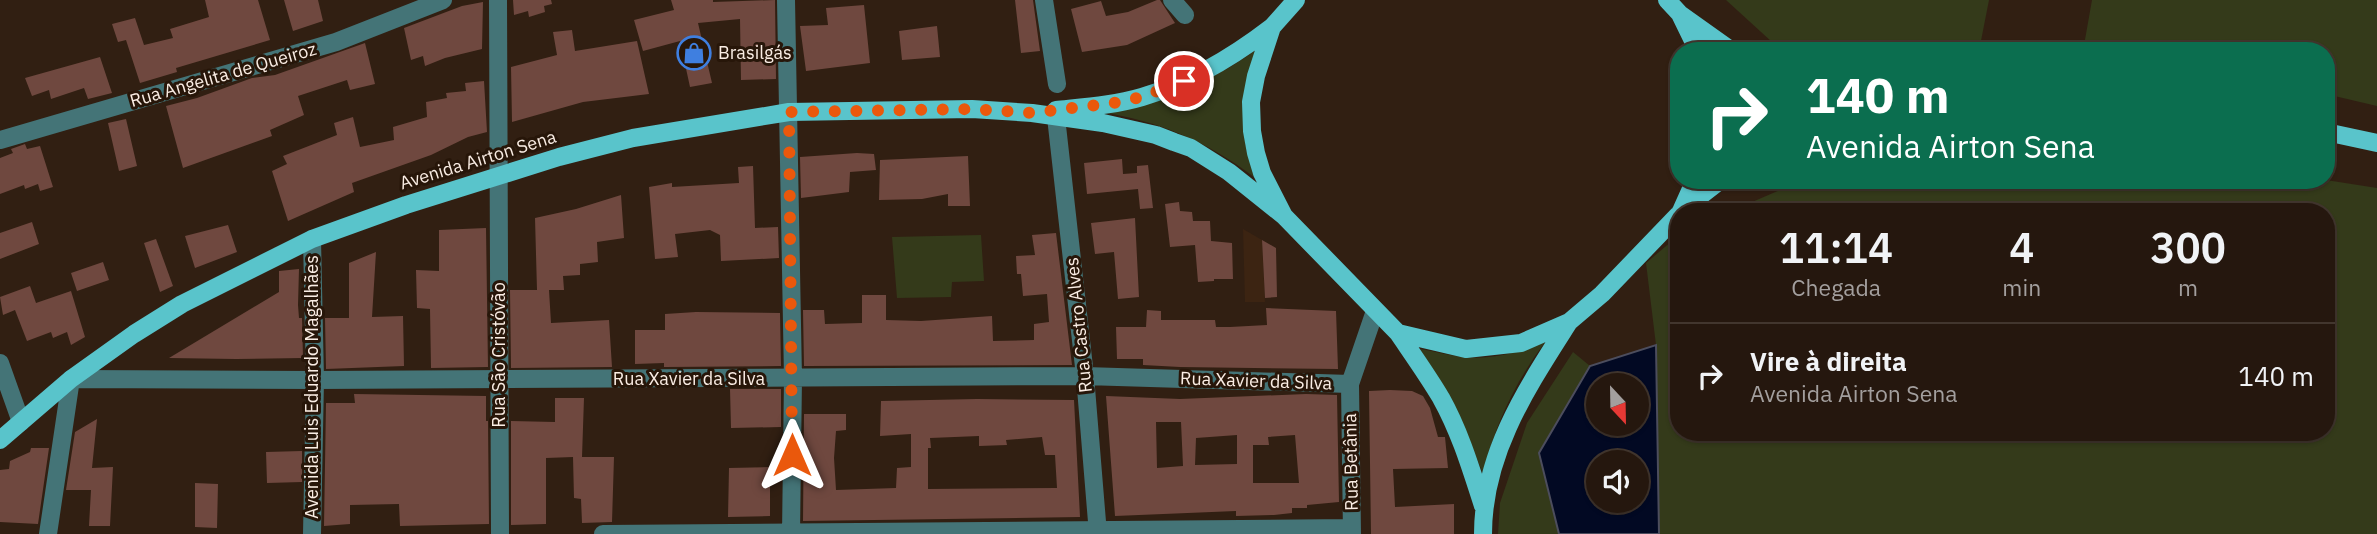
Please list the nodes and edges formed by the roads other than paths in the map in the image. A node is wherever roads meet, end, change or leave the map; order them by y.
1 (443, 0) edge
2 (498, 0) edge
3 (786, 0) edge
4 (1044, 0) edge
5 (1172, 0) edge
6 (1296, 0) edge
7 (1667, 0) edge
8 (1680, 14) junction
9 (1185, 15) dead end
10 (1272, 27) junction
11 (1694, 42) edge
12 (1719, 42) edge
13 (1056, 84) dead end
14 (789, 112) junction
15 (1032, 113) junction
16 (1056, 117) junction
17 (2335, 134) edge
18 (0, 140) edge
19 (2377, 143) edge
20 (498, 176) junction
21 (1710, 189) edge
22 (1692, 203) edge
23 (1284, 216) junction
24 (1670, 223) edge
25 (312, 239) junction
26 (1376, 310) junction
27 (1569, 322) junction
28 (1398, 333) junction
29 (0, 363) edge
30 (1086, 376) junction
31 (793, 378) junction
32 (71, 379) junction
33 (500, 379) junction
34 (314, 380) junction
35 (1349, 384) junction
36 (21, 422) junction
37 (0, 440) edge
38 (1483, 506) junction
39 (1352, 531) edge
40 (792, 533) edge
41 (1098, 533) edge
42 (48, 534) edge
43 (312, 534) edge
44 (500, 534) edge
45 (603, 534) edge
46 (1483, 534) edge

1 - 18 street, Rua Angelita de Queiroz
2 - 20 street, Rua São Cristóvão
3 - 14 street
4 - 13 street
5 - 9 street
6 - 10 main road
7 - 8 main road
8 - 11 main road
8 - 12 main road
10 - 15 main road
10 - 23 main road
14 - 15 main road, Avenida Airton Sena
14 - 20 main road, Avenida Airton Sena
14 - 31 street
15 - 16 main road
16 - 23 main road
16 - 30 street, Rua Castro Alves
17 - 19 main road
20 - 25 main road, Avenida Airton Sena
20 - 33 street, Rua São Cristóvão
21 - 22 main road
23 - 26 main road
24 - 27 main road
25 - 32 main road, Avenida Airton Sena
25 - 34 street, Avenida Luis Eduardo Magalhães
26 - 28 main road
26 - 35 street, Rua Betânia
27 - 28 main road
27 - 38 main road
28 - 38 main road
29 - 36 street
30 - 31 street, Rua Xavier da Silva
30 - 35 street, Rua Xavier da Silva
30 - 41 street, Rua Castro Alves
31 - 33 street, Rua Xavier da Silva
31 - 40 street
32 - 34 street, Rua Xavier da Silva
32 - 36 main road, Avenida Airton Sena
32 - 42 street
33 - 34 street, Rua Xavier da Silva
33 - 44 street, Rua São Cristóvão
34 - 43 street, Avenida Luis Eduardo Magalhães
35 - 39 street, Rua Betânia
36 - 37 main road, Avenida Airton Sena
38 - 46 main road
39 - 41 street
40 - 41 street
40 - 45 street

